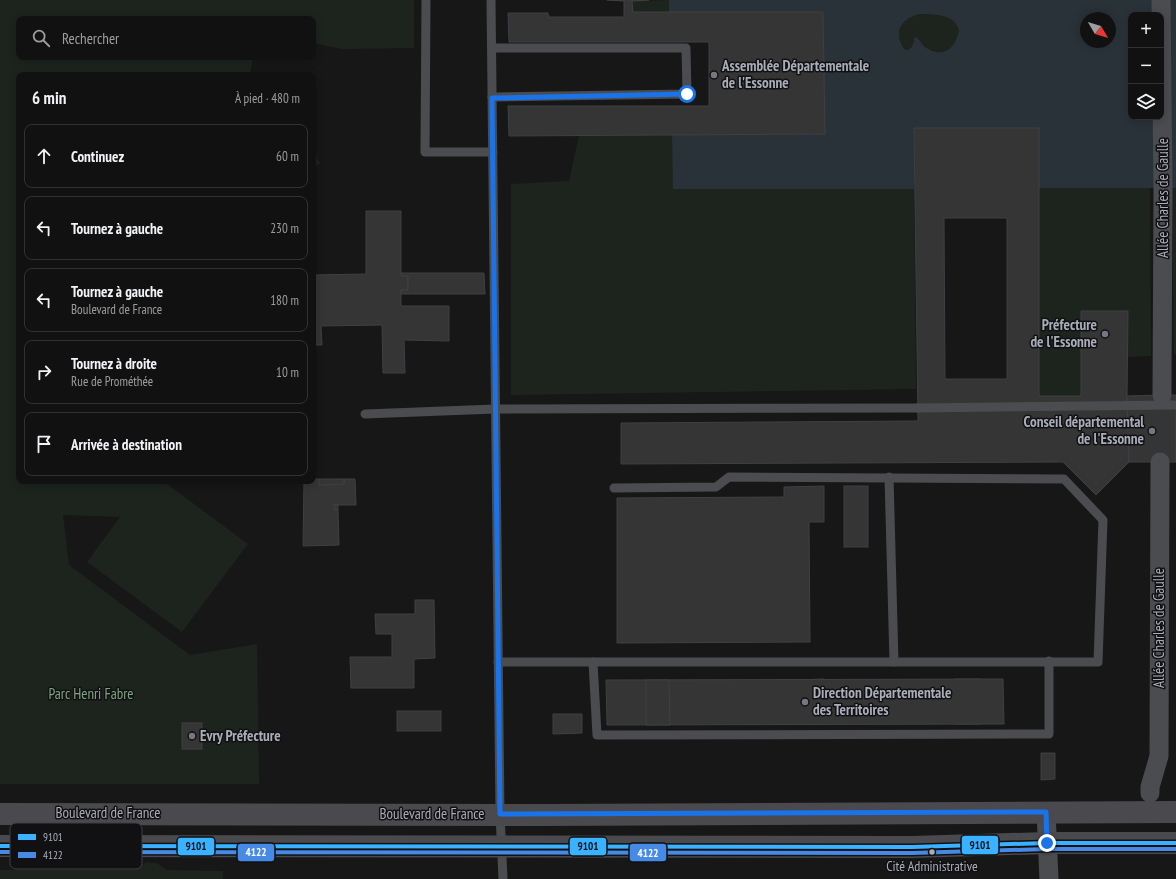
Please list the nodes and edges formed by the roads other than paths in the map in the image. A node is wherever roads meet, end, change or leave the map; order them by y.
1 (426, 0) edge
2 (491, 0) edge
3 (1161, 0) edge
4 (492, 48) junction
5 (492, 98) junction
6 (493, 152) junction
7 (1168, 400) joint
8 (495, 409) junction
9 (364, 414) dead end
10 (1160, 462) tunnel mouth
11 (889, 477) junction
12 (614, 488) dead end
13 (498, 662) junction
14 (593, 662) junction
15 (894, 662) junction
16 (1049, 662) junction
17 (1150, 793) dead end
18 (1046, 812) junction
19 (1176, 812) edge
20 (0, 814) edge
21 (500, 814) junction
22 (1047, 843) junction
23 (1176, 843) edge
24 (0, 846) edge
25 (10, 846) edge
26 (142, 847) edge
27 (503, 848) junction
28 (503, 879) edge
29 (1049, 879) edge

1 - 6 lane
2 - 4 lane
3 - 7 street, Allée Charles de Gaulle
4 - 5 lane
4 - 5 lane
5 - 6 lane
6 - 8 lane
7 - 8 lane, bridge
8 - 9 lane
8 - 13 lane
10 - 17 street, Allée Charles de Gaulle
11 - 12 lane
11 - 15 lane
11 - 16 lane
13 - 14 lane
13 - 21 lane
14 - 15 lane
14 - 16 lane
15 - 16 lane
18 - 19 main road, Boulevard de France
18 - 21 main road, Boulevard de France
18 - 22 street
20 - 21 main road, Boulevard de France
21 - 27 lane
22 - 23 main road
22 - 27 main road
22 - 29 street
24 - 25 main road
26 - 27 main road
27 - 28 lane

